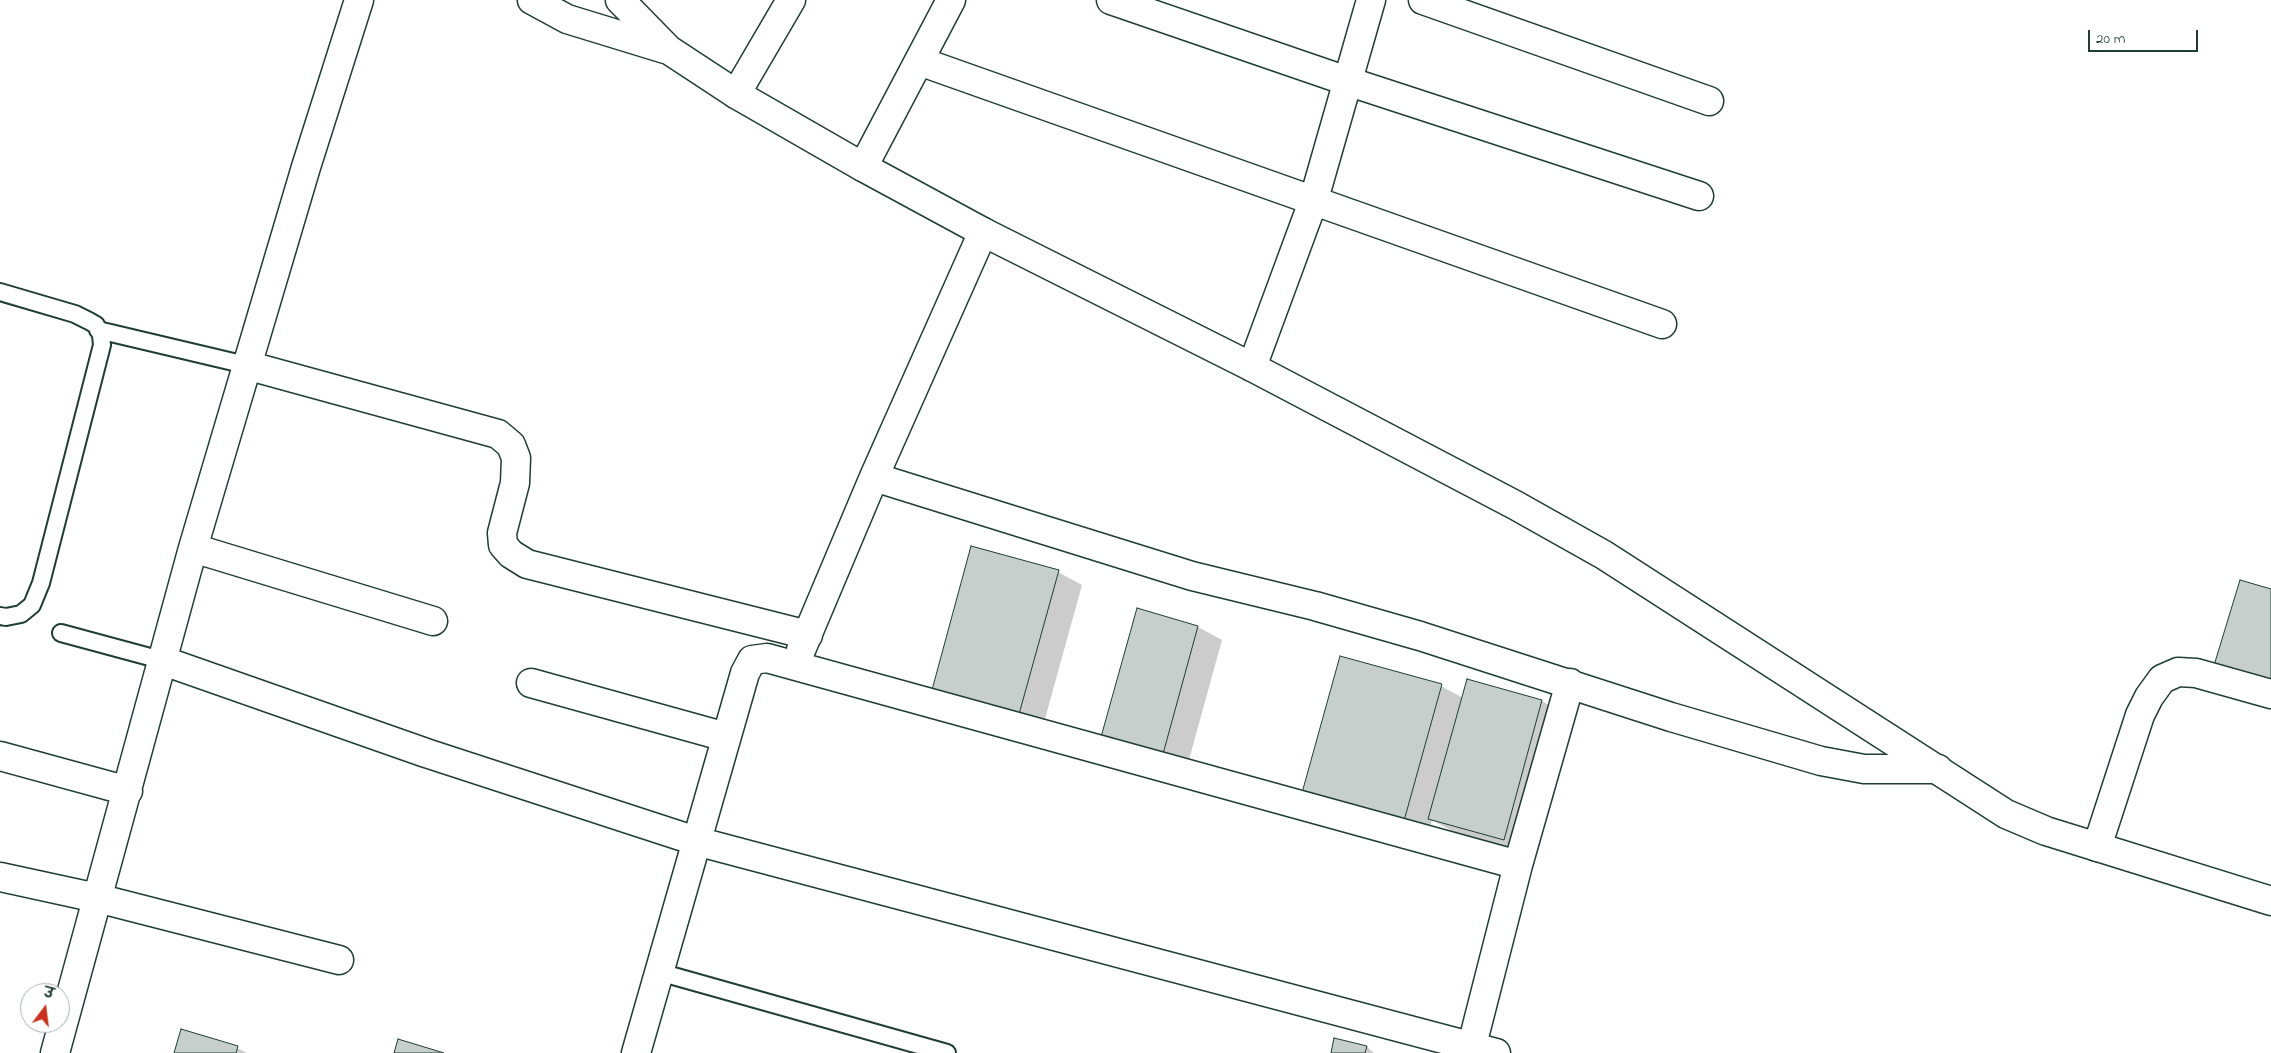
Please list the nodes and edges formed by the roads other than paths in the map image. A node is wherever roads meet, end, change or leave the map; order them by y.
1 (359, 0) edge
2 (532, 0) edge
3 (620, 0) edge
4 (791, 0) edge
5 (951, 0) edge
6 (1111, 0) edge
7 (1371, 0) edge
8 (1423, 0) edge
9 (669, 50) junction
10 (919, 61) junction
11 (1347, 81) junction
12 (736, 94) junction
13 (1709, 101) dead end
14 (863, 167) junction
15 (1699, 196) dead end
16 (1314, 199) junction
17 (983, 232) junction
18 (0, 292) edge
19 (1662, 324) dead end
20 (98, 330) junction
21 (246, 365) junction
22 (1252, 367) junction
23 (874, 477) junction
24 (193, 548) junction
25 (0, 616) edge
26 (433, 621) dead end
27 (61, 633) dead end
28 (808, 635) junction
29 (161, 660) junction
30 (794, 665) junction
31 (531, 683) dead end
32 (1570, 684) junction
33 (2271, 694) edge
34 (726, 736) junction
35 (0, 756) edge
36 (1938, 769) junction
37 (128, 791) junction
38 (696, 841) junction
39 (2097, 847) junction
40 (1518, 865) junction
41 (0, 877) edge
42 (97, 898) junction
43 (2271, 901) edge
44 (339, 960) dead end
45 (659, 972) junction
46 (1479, 1051) edge
47 (55, 1053) edge
48 (636, 1053) edge
49 (947, 1053) edge

1 - 21 street
2 - 9 street
3 - 9 street
4 - 12 street
5 - 10 street
6 - 11 street
7 - 11 street
8 - 13 street
9 - 12 street
10 - 14 street
10 - 16 street
11 - 15 street
11 - 16 street
12 - 14 street
14 - 17 street
16 - 19 street
16 - 22 street
17 - 22 street
17 - 23 street
18 - 20 lane
20 - 21 lane
20 - 25 lane
21 - 24 street
21 - 28 street
22 - 36 street
23 - 28 street
23 - 32 street
24 - 26 street
24 - 29 street
27 - 29 lane
28 - 30 street
29 - 37 street
29 - 38 street
30 - 34 street
30 - 40 street
31 - 34 street
32 - 36 street
32 - 40 street
33 - 39 street
34 - 38 street
35 - 37 street
36 - 39 street
37 - 42 street
38 - 45 street
38 - 46 street
39 - 43 street
40 - 46 street
41 - 42 street
42 - 44 street
42 - 47 street
45 - 48 street
45 - 49 lane

